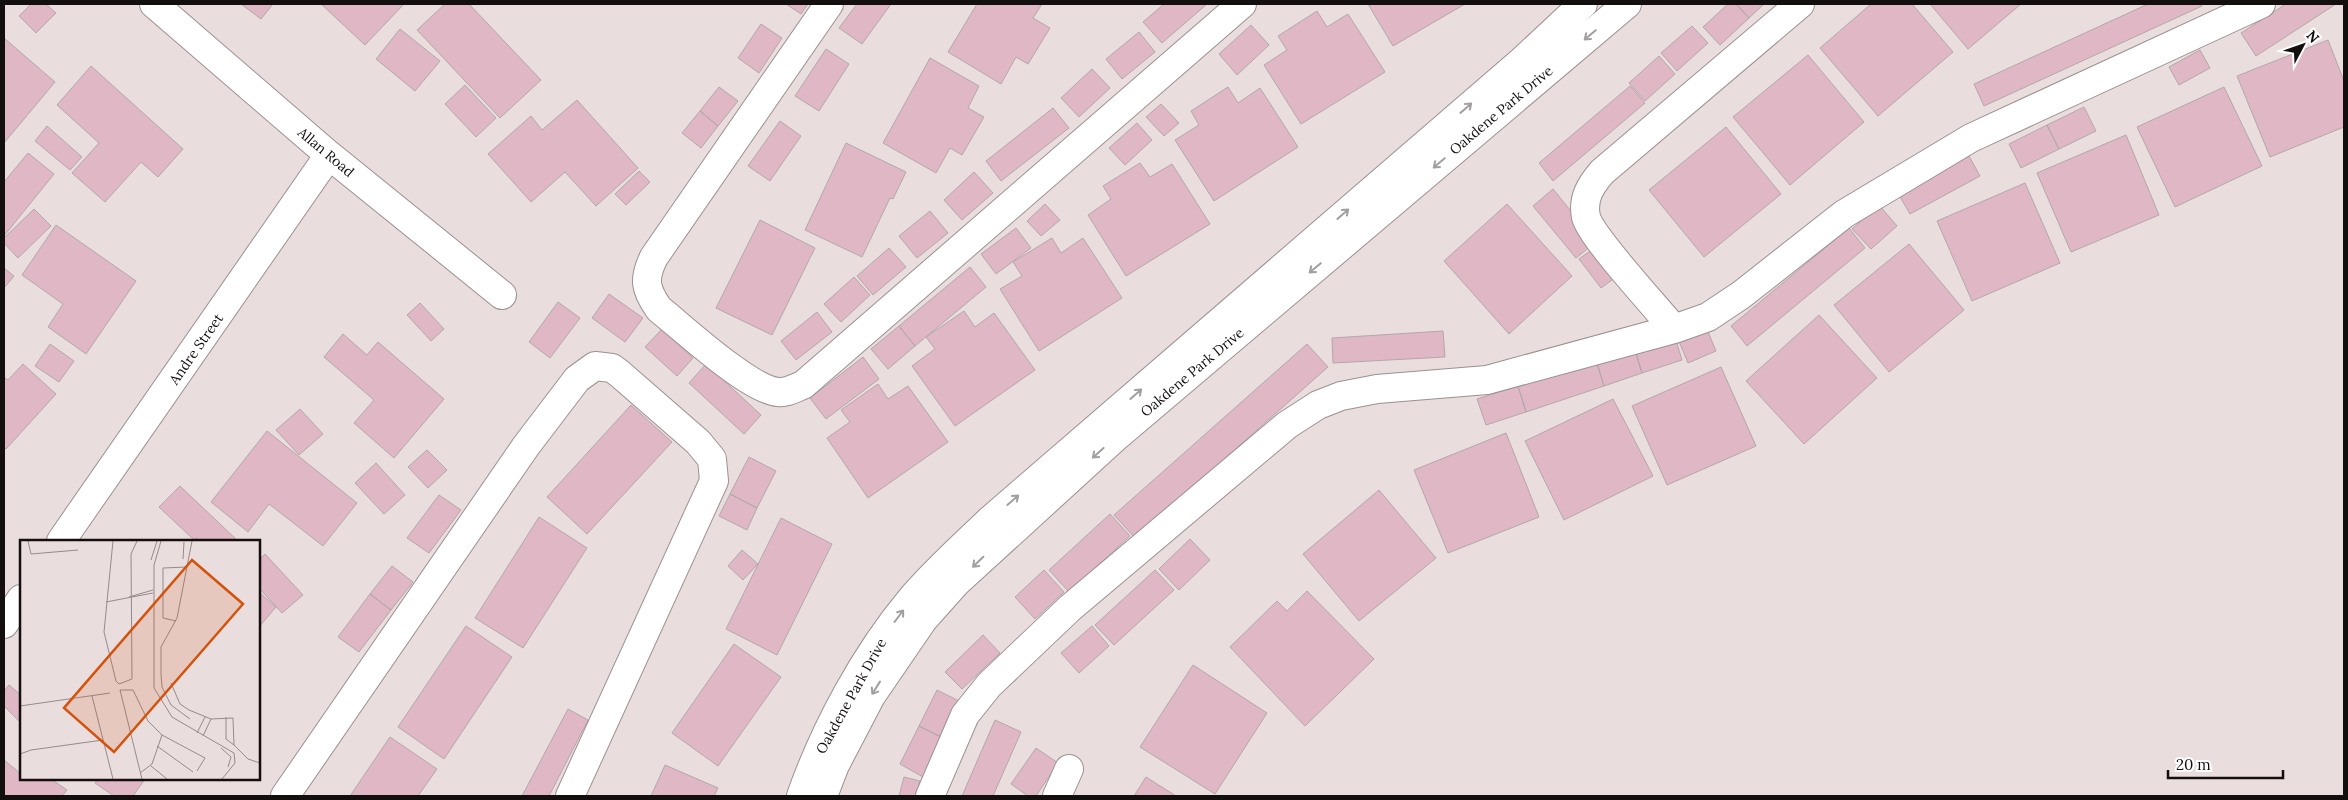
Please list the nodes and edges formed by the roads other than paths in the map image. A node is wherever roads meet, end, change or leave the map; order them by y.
1 (154, 4) edge
2 (829, 4) edge
3 (1242, 4) edge
4 (1583, 4) edge
5 (1627, 4) edge
6 (1800, 4) edge
7 (2249, 6) edge
8 (329, 155) junction
9 (502, 295) dead end
10 (1674, 329) junction
11 (63, 540) edge
12 (1069, 769) dead end
13 (285, 796) edge
14 (570, 796) edge
15 (801, 796) edge
16 (823, 796) edge
17 (930, 796) edge
18 (1057, 796) edge

1 - 8 street, Allan Road
2 - 3 street
15 -> 4 street, Oakdene Park Drive
5 -> 16 street, Oakdene Park Drive
6 - 10 street
7 - 10 street
8 - 9 street, Allan Road
8 - 11 street, Andre Street
10 - 17 street
12 - 18 street
13 - 14 street

